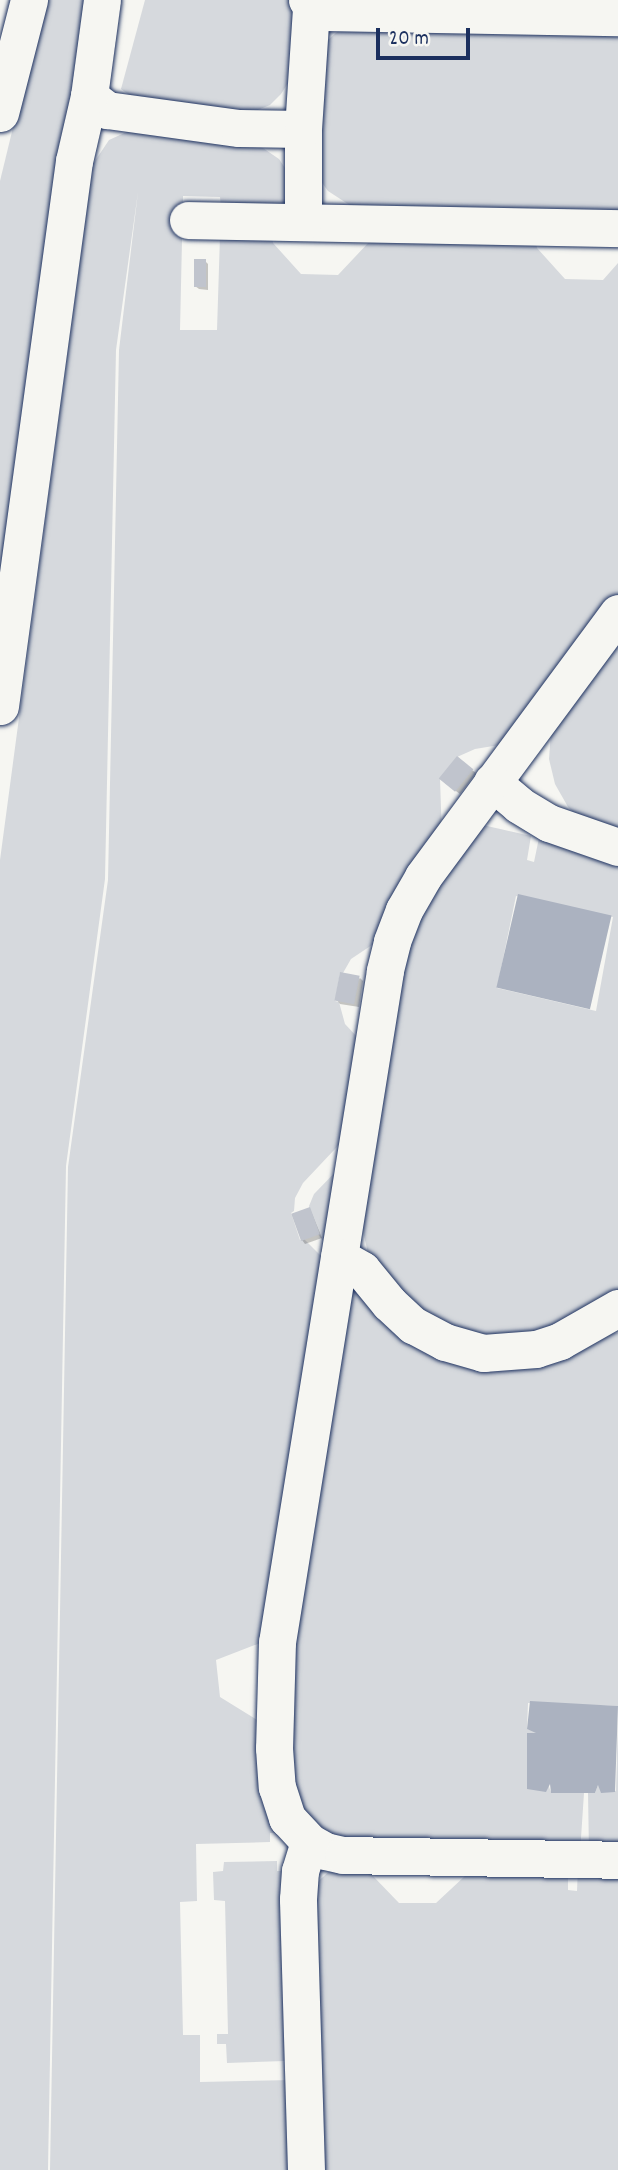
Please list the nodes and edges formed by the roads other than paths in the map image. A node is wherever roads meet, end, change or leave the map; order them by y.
1 (29, 0) edge
2 (102, 0) edge
3 (309, 4) edge
4 (482, 8) edge
5 (618, 17) edge
6 (89, 96) junction
7 (0, 113) edge
8 (303, 129) junction
9 (188, 220) dead end
10 (303, 222) junction
11 (618, 228) edge
12 (618, 613) edge
13 (0, 706) edge
14 (492, 782) junction
15 (618, 847) edge
16 (339, 1257) junction
17 (618, 1308) edge
18 (309, 1842) junction
19 (618, 1860) edge
20 (306, 2170) edge

1 - 7 street
2 - 6 street
3 - 4 street
3 - 8 street
4 - 5 street
6 - 8 street
6 - 13 street
8 - 10 street
9 - 10 street
10 - 11 street
12 - 14 street
14 - 15 street
14 - 16 street
16 - 17 street
16 - 18 street
18 - 19 street
18 - 20 street

